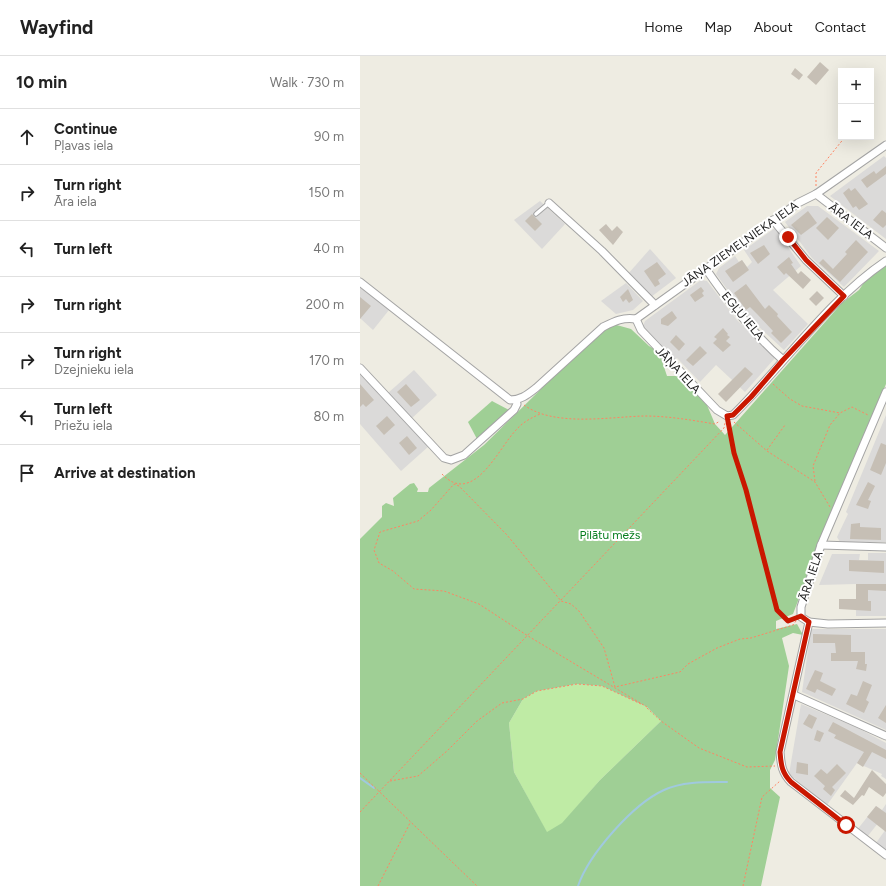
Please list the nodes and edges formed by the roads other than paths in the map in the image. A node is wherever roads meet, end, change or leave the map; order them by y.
1 (886, 146) edge
2 (816, 194) junction
3 (549, 203) joint
4 (536, 214) dead end
5 (773, 220) junction
6 (886, 248) edge
7 (886, 261) edge
8 (706, 269) junction
9 (360, 282) edge
10 (844, 296) junction
11 (655, 305) junction
12 (636, 319) junction
13 (783, 360) junction
14 (360, 368) edge
15 (886, 392) edge
16 (516, 400) junction
17 (821, 544) junction
18 (886, 547) edge
19 (809, 622) junction
20 (886, 623) edge
21 (794, 694) junction
22 (886, 736) edge
23 (886, 855) edge

1 - 2 street, JĀŅA ZIEMEĻNIEKA IELA
2 - 5 street, JĀŅA ZIEMEĻNIEKA IELA
2 - 6 street, ĀRA IELA
3 - 4 lane
3 - 11 street
5 - 8 street, JĀŅA ZIEMEĻNIEKA IELA
5 - 10 street
7 - 10 street
8 - 11 street, JĀŅA ZIEMEĻNIEKA IELA
8 - 13 street, EGĻU IELA
9 - 16 street
10 - 13 street
11 - 12 street, JĀŅA ZIEMEĻNIEKA IELA
12 - 13 street, JĀŅA IELA
12 - 16 street
14 - 16 street
15 - 17 street, ĀRA IELA
17 - 18 street
17 - 19 street, ĀRA IELA
19 - 20 street
19 - 21 street
21 - 22 street
21 - 23 street

